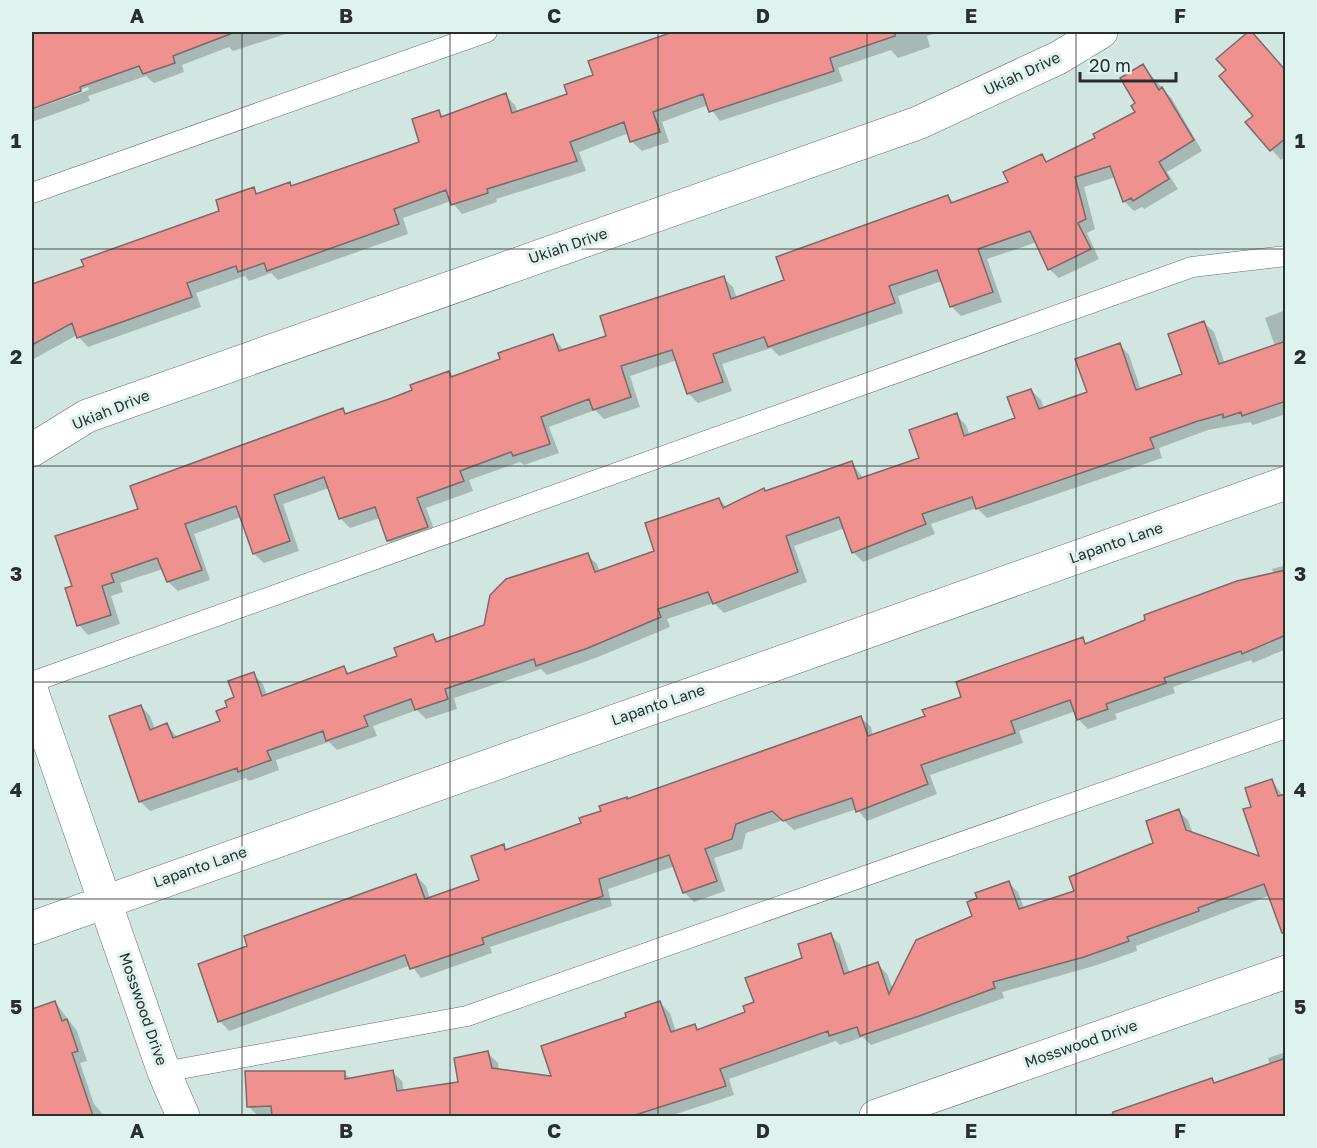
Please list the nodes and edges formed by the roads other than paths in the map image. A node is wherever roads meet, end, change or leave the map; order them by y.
1 (487, 32) edge
2 (1101, 32) edge
3 (32, 193) edge
4 (1286, 256) edge
5 (32, 450) edge
6 (1286, 483) edge
7 (32, 682) edge
8 (32, 692) edge
9 (1286, 728) edge
10 (105, 900) junction
11 (32, 928) edge
12 (1286, 972) edge
13 (164, 1072) junction
14 (183, 1116) edge
15 (876, 1116) edge

1 - 3 lane
2 - 5 street, Ukiah Drive
4 - 7 lane
6 - 10 street, Lapanto Lane
8 - 10 street
9 - 13 lane
10 - 11 street, Lapanto Lane
10 - 13 street, Mosswood Drive
12 - 15 street, Mosswood Drive
13 - 14 street, Mosswood Drive

